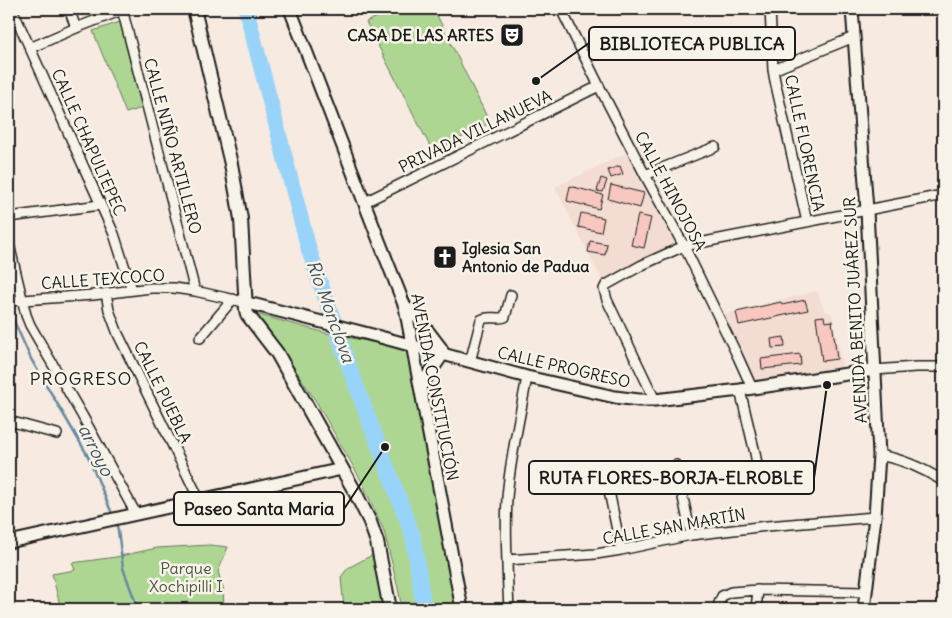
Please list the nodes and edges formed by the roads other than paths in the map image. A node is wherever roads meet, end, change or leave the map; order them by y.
1 (12, 9) edge
2 (69, 9) edge
3 (123, 9) edge
4 (194, 9) edge
5 (290, 9) edge
6 (561, 9) edge
7 (770, 9) edge
8 (852, 9) edge
9 (76, 28) junction
10 (854, 37) junction
11 (30, 48) junction
12 (774, 70) junction
13 (599, 86) junction
14 (715, 147) dead end
15 (645, 175) junction
16 (943, 195) edge
17 (365, 202) junction
18 (100, 205) junction
19 (867, 210) junction
20 (9, 217) edge
21 (807, 222) junction
22 (9, 244) edge
23 (684, 246) junction
24 (132, 290) junction
25 (195, 291) junction
26 (106, 293) junction
27 (511, 295) dead end
28 (22, 300) junction
29 (239, 301) junction
30 (9, 302) edge
31 (405, 307) junction
32 (200, 338) dead end
33 (412, 346) junction
34 (443, 355) junction
35 (470, 362) junction
36 (943, 367) edge
37 (874, 370) junction
38 (527, 377) junction
39 (420, 387) junction
40 (752, 388) junction
41 (740, 390) junction
42 (655, 400) junction
43 (9, 421) edge
44 (57, 434) dead end
45 (879, 456) junction
46 (676, 465) dead end
47 (342, 469) junction
48 (758, 470) dead end
49 (943, 481) edge
50 (609, 492) dead end
51 (200, 500) junction
52 (134, 514) junction
53 (875, 518) junction
54 (691, 535) junction
55 (9, 542) edge
56 (621, 550) junction
57 (507, 560) junction
58 (758, 590) junction
59 (866, 592) junction
60 (390, 609) edge
61 (462, 609) edge
62 (509, 609) edge
63 (718, 609) edge
64 (756, 609) edge
65 (864, 609) edge

1 - 11 street, CALLE CHAPULTEPEC
2 - 9 street
3 - 9 street
3 - 25 street, CALLE NIÑO ARTILLERO
4 - 29 main road
5 - 17 street, AVENIDA CONSTITUCIÓN
6 - 13 street, CALLE HINOJOSA
7 - 12 street, CALLE FLORENCIA
8 - 10 street, AVENIDA BENITO JUÁREZ SUR
9 - 11 street
10 - 12 street
10 - 19 street, AVENIDA BENITO JUÁREZ SUR
11 - 18 street, CALLE CHAPULTEPEC
12 - 21 street, CALLE FLORENCIA
13 - 15 street, CALLE HINOJOSA
13 - 17 street, PRIVADA VILLANUEVA
14 - 15 street
15 - 23 street, CALLE HINOJOSA
16 - 19 street
17 - 31 street, AVENIDA CONSTITUCIÓN
18 - 20 street
18 - 24 street, CALLE CHAPULTEPEC
19 - 21 street
19 - 37 street, AVENIDA BENITO JUÁREZ SUR
21 - 23 street
22 - 28 street
23 - 40 street, CALLE HINOJOSA
23 - 42 street
24 - 25 street, CALLE TEXCOCO
24 - 26 street, CALLE TEXCOCO
25 - 29 street, CALLE TEXCOCO
26 - 28 street, CALLE TEXCOCO
26 - 51 street, CALLE PUEBLA
27 - 35 street
28 - 30 street, CALLE TEXCOCO
28 - 52 street
29 - 32 street
29 - 33 street, CALLE PROGRESO
29 - 47 main road
31 - 33 street, AVENIDA CONSTITUCIÓN
31 - 34 street
33 - 34 street, CALLE PROGRESO
33 - 39 street, AVENIDA CONSTITUCIÓN
34 - 35 street, CALLE PROGRESO
34 - 39 street
35 - 38 street, CALLE PROGRESO
36 - 37 street, CALLE PROGRESO
37 - 40 street, CALLE PROGRESO
37 - 45 street, AVENIDA BENITO JUÁREZ SUR
38 - 42 street, CALLE PROGRESO
38 - 57 street
39 - 61 street, AVENIDA CONSTITUCIÓN
40 - 41 street, CALLE PROGRESO
41 - 42 street, CALLE PROGRESO
41 - 48 street
43 - 44 street
45 - 49 street
45 - 53 street, AVENIDA BENITO JUÁREZ SUR
46 - 54 street
47 - 51 street
47 - 60 main road
50 - 56 street
51 - 52 street
52 - 55 street
53 - 54 street, CALLE SAN MARTÍN
53 - 59 street, AVENIDA BENITO JUÁREZ SUR
54 - 56 street, CALLE SAN MARTÍN
56 - 57 street, CALLE SAN MARTÍN
57 - 62 street
58 - 59 street
58 - 63 street
58 - 64 street
59 - 65 street, AVENIDA BENITO JUÁREZ SUR

